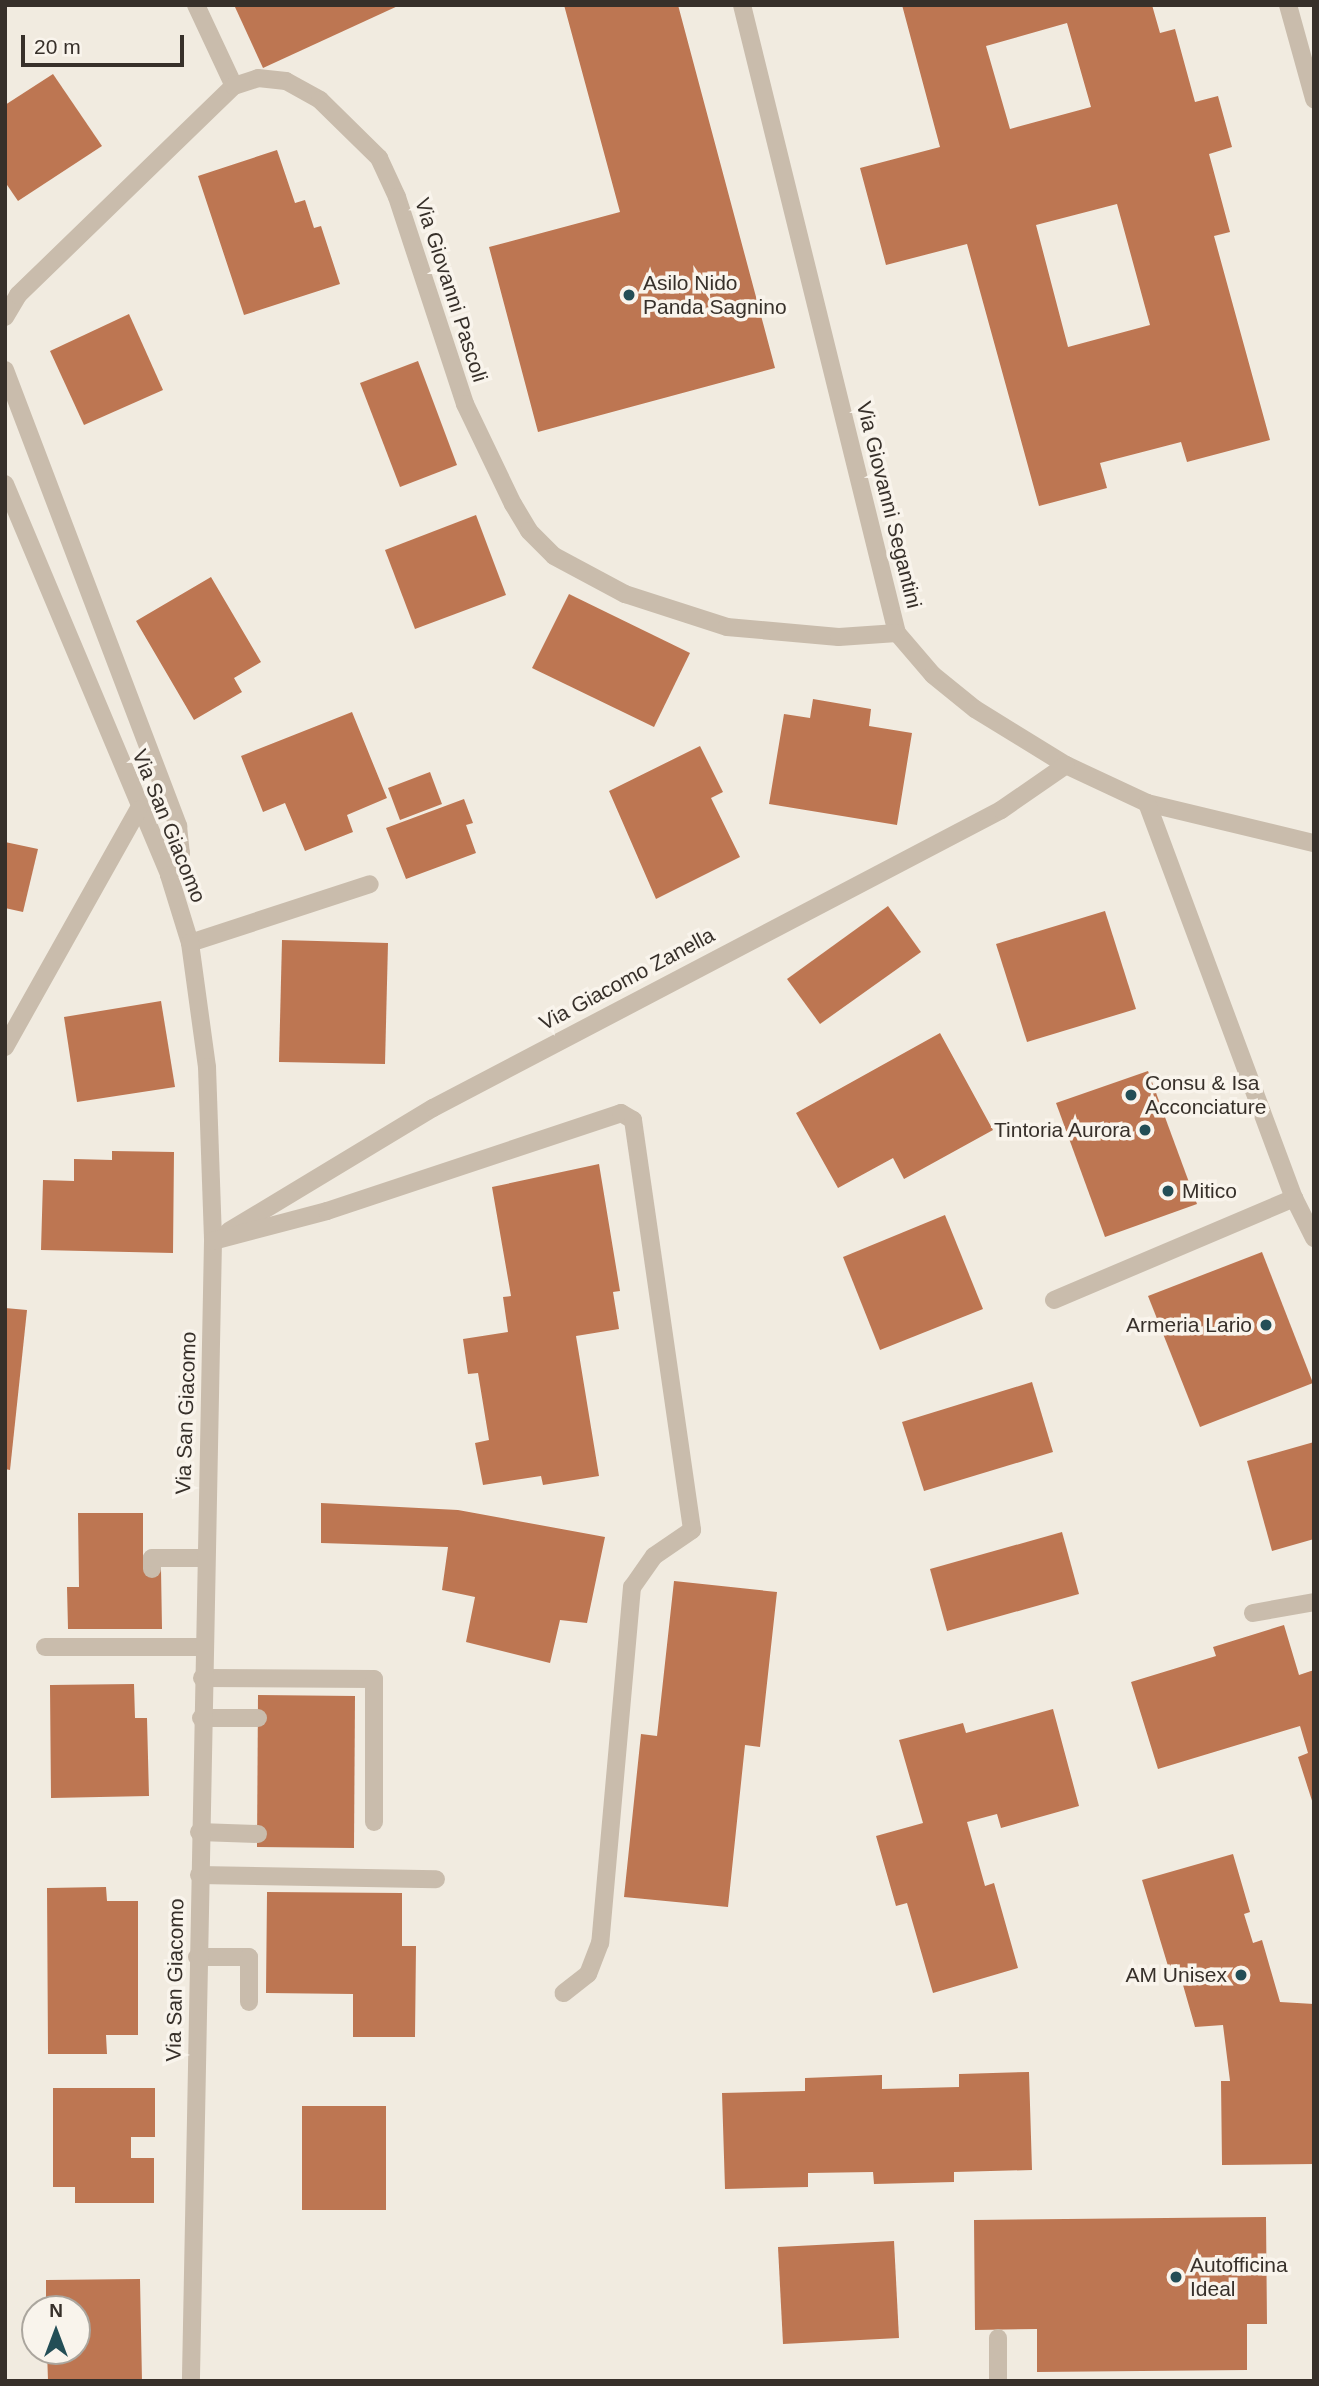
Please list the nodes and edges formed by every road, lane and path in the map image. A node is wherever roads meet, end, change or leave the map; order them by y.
1 (196, 5) edge
2 (742, 5) edge
3 (1288, 5) edge
4 (234, 86) junction
5 (1314, 99) edge
6 (5, 317) edge
7 (5, 370) edge
8 (5, 484) edge
9 (897, 633) junction
10 (1066, 765) junction
11 (1147, 803) junction
12 (138, 810) junction
13 (1314, 843) edge
14 (170, 875) junction
15 (370, 884) dead end
16 (190, 943) junction
17 (5, 1047) edge
18 (1294, 1198) junction
19 (1314, 1238) edge
20 (213, 1241) junction
21 (1054, 1300) dead end
22 (204, 1558) junction
23 (152, 1569) dead end
24 (1314, 1602) edge
25 (1252, 1613) dead end
26 (44, 1647) dead end
27 (202, 1647) junction
28 (202, 1678) junction
29 (201, 1718) junction
30 (258, 1718) dead end
31 (374, 1822) dead end
32 (199, 1832) junction
33 (258, 1834) dead end
34 (199, 1875) junction
35 (436, 1879) dead end
36 (197, 1957) junction
37 (564, 1993) dead end
38 (249, 2002) dead end
39 (998, 2338) dead end
40 (191, 2381) edge
41 (998, 2381) edge

1 - 4 street
2 - 9 street, Via Giovanni Segantini
3 - 5 street
4 - 6 street
4 - 9 street, Via Giovanni Pascoli
7 - 14 street
8 - 12 street, Via San Giacomo
9 - 10 street, Via Giovanni Segantini
10 - 11 street, Via Giovanni Segantini
10 - 20 street, Via Giacomo Zanella
11 - 13 street, Via Giovanni Segantini
11 - 18 street
12 - 14 street, Via San Giacomo
12 - 17 street
14 - 16 street, Via San Giacomo
15 - 16 street
16 - 20 street, Via San Giacomo
18 - 19 street
18 - 21 street
20 - 22 street, Via San Giacomo
20 - 37 street
22 - 23 street
22 - 27 street, Via San Giacomo
24 - 25 street
26 - 27 street
27 - 28 street, Via San Giacomo
28 - 29 street, Via San Giacomo
28 - 31 street
29 - 30 street
29 - 32 street, Via San Giacomo
32 - 33 street
32 - 34 street, Via San Giacomo
34 - 35 street
34 - 36 street, Via San Giacomo
36 - 38 street
36 - 40 street, Via San Giacomo
39 - 41 street

